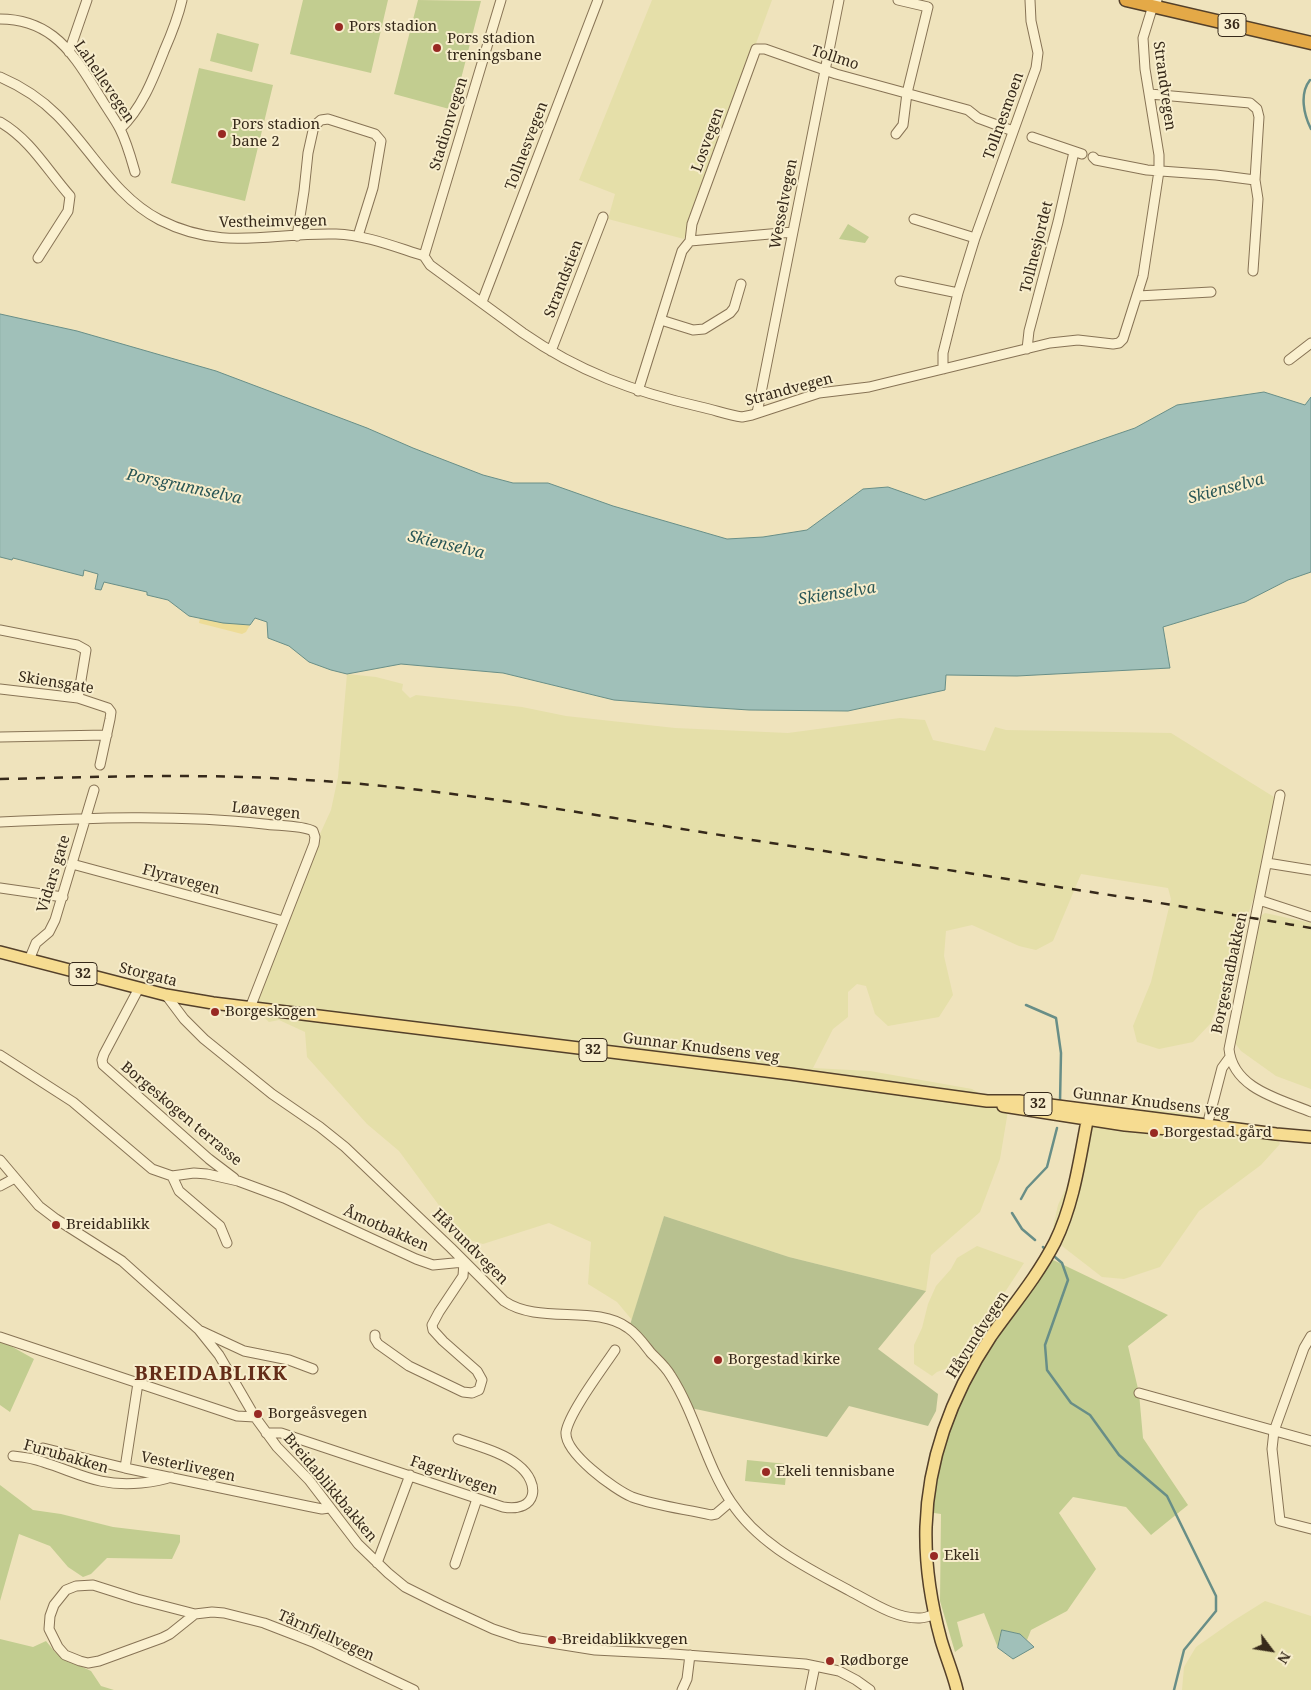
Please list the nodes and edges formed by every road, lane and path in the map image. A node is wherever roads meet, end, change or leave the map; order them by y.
1 (87, 0) edge
2 (182, 0) edge
3 (501, 0) edge
4 (598, 0) edge
5 (838, 0) edge
6 (898, 0) edge
7 (1030, 0) edge
8 (1126, 0) edge
9 (1155, 3) edge
10 (0, 19) edge
11 (1311, 43) edge
12 (756, 49) joint
13 (69, 52) junction
14 (825, 70) junction
15 (0, 77) edge
16 (907, 93) junction
17 (1150, 94) junction
18 (0, 122) edge
19 (120, 129) junction
20 (1013, 131) junction
21 (896, 134) dead end
22 (1032, 137) dead end
23 (1093, 157) dead end
24 (1159, 170) junction
25 (135, 172) dead end
26 (1255, 180) junction
27 (603, 217) dead end
28 (914, 219) dead end
29 (793, 232) junction
30 (297, 236) junction
31 (358, 236) junction
32 (975, 238) junction
33 (690, 241) junction
34 (424, 256) junction
35 (38, 258) dead end
36 (1253, 271) dead end
37 (900, 281) dead end
38 (741, 284) dead end
39 (1211, 292) dead end
40 (958, 293) junction
41 (1138, 296) junction
42 (482, 302) junction
43 (661, 320) junction
44 (1311, 343) edge
45 (1027, 349) junction
46 (551, 351) junction
47 (1289, 360) dead end
48 (943, 369) junction
49 (638, 391) junction
50 (757, 413) junction
51 (0, 630) edge
52 (0, 689) edge
53 (78, 698) junction
54 (106, 735) junction
55 (0, 737) edge
56 (100, 765) dead end
57 (94, 790) dead end
58 (1280, 795) dead end
59 (86, 817) junction
60 (0, 822) edge
61 (1267, 863) junction
62 (72, 864) junction
63 (1311, 870) edge
64 (0, 888) edge
65 (63, 897) junction
66 (1259, 900) junction
67 (1311, 917) edge
68 (283, 921) junction
69 (0, 952) edge
70 (29, 960) junction
71 (139, 988) junction
72 (166, 995) junction
73 (250, 1008) junction
74 (263, 1009) joint
75 (0, 1054) edge
76 (1230, 1056) junction
77 (1311, 1112) edge
78 (1088, 1115) junction
79 (1210, 1118) dead end
80 (1311, 1136) edge
81 (1311, 1144) edge
82 (0, 1160) edge
83 (172, 1176) junction
84 (15, 1178) junction
85 (238, 1180) junction
86 (0, 1186) edge
87 (227, 1243) dead end
88 (464, 1262) junction
89 (199, 1330) junction
90 (375, 1335) dead end
91 (1311, 1336) edge
92 (0, 1337) edge
93 (1307, 1349) edge
94 (615, 1350) dead end
95 (313, 1369) dead end
96 (138, 1383) junction
97 (1139, 1393) dead end
98 (255, 1417) junction
99 (1274, 1431) junction
100 (266, 1433) junction
101 (458, 1439) dead end
102 (1311, 1440) edge
103 (42, 1448) dead end
104 (13, 1456) dead end
105 (125, 1468) junction
106 (410, 1475) junction
107 (171, 1477) junction
108 (477, 1499) junction
109 (730, 1502) junction
110 (329, 1508) junction
111 (1311, 1529) edge
112 (377, 1563) junction
113 (455, 1564) dead end
114 (195, 1614) junction
115 (934, 1614) junction
116 (690, 1655) junction
117 (815, 1666) junction
118 (958, 1687) edge
119 (414, 1690) edge
120 (682, 1690) edge
121 (810, 1690) edge
122 (870, 1690) edge

1 - 13 street
2 - 19 street
3 - 34 street, Stadionvegen
4 - 42 street, Tollnesvegen
5 - 14 street, Wesselvegen
6 - 16 street
7 - 20 street, Tollnesmoen
8 - 9 highway, 36
9 - 11 highway, 36
9 - 17 street, Strandvegen
10 - 13 street, Lahellevegen
12 - 14 street, Tollmo
12 - 33 street, Losvegen
13 - 19 street, Lahellevegen
14 - 16 street, Tollmo
14 - 29 street, Wesselvegen
15 - 30 street, Vestheimvegen
16 - 20 street, Tollmo
16 - 21 street
17 - 24 street, Strandvegen
17 - 26 street
18 - 35 street
19 - 25 street, Lahellevegen
20 - 32 street, Tollnesmoen
22 - 45 street, Tollnesjordet
23 - 24 street
24 - 26 street
24 - 41 street, Strandvegen
26 - 36 street
27 - 46 street, Strandstien
28 - 32 street
29 - 33 street
29 - 50 street, Wesselvegen
30 - 31 street, Vestheimvegen
30 - 31 street
31 - 34 street, Vestheimvegen
32 - 40 street, Tollnesmoen
33 - 43 street, Losvegen
34 - 42 street, Strandvegen
37 - 40 street
38 - 43 street
39 - 41 street
40 - 48 street, Tollnesmoen
41 - 45 street, Strandvegen
42 - 46 street, Strandvegen
43 - 49 street, Losvegen
44 - 47 street
45 - 48 street, Strandvegen
46 - 49 street, Strandvegen
48 - 50 street, Strandvegen
49 - 50 street, Strandvegen
51 - 53 street
52 - 53 street, Skiensgate
53 - 54 street, Skiensgate
54 - 55 street
54 - 56 street
57 - 59 street, Vidars gate
58 - 61 street, Borgestadbakken
59 - 60 street
59 - 62 street, Vidars gate
59 - 68 street, Løavegen
61 - 63 street
61 - 66 street, Borgestadbakken
62 - 65 street, Vidars gate
62 - 68 street, Flyravegen
64 - 65 street
65 - 70 street, Vidars gate
66 - 67 street
66 - 76 street, Borgestadbakken
68 - 73 street, Løavegen
69 - 70 main road, Storgata / 32
70 - 71 main road, Storgata / 32
71 - 72 main road, Storgata / 32
71 - 85 street, Borgeskogen terrasse
72 - 73 main road, Storgata / 32
72 - 88 street, Håvundvegen
73 - 74 main road, Storgata / 32
74 - 78 main road, Gunnar Knudsens veg / 32
75 - 83 street, Åmotbakken
76 - 77 street, Borgestadbakken
76 - 79 street
78 - 80 main road, Gunnar Knudsens veg / 32
78 - 81 main road, Gunnar Knudsens veg / 32
78 - 115 main road, Håvundvegen
82 - 84 street, Breidablikkbakken
83 - 85 street, Åmotbakken
83 - 87 street
84 - 86 street
84 - 89 street, Breidablikkbakken
85 - 88 street, Åmotbakken
88 - 90 street
88 - 109 street, Håvundvegen
89 - 95 street
89 - 98 street, Breidablikkbakken
91 - 93 street
92 - 96 street
93 - 99 street
94 - 109 street
96 - 98 street
96 - 105 street
97 - 99 street
98 - 100 street, Breidablikkbakken
99 - 102 street
99 - 111 street
100 - 106 street, Fagerlivegen
100 - 110 street, Breidablikkbakken
101 - 108 street, Fagerlivegen
103 - 105 street, Vesterlivegen
104 - 107 street, Furubakken
105 - 107 street, Vesterlivegen
106 - 108 street, Fagerlivegen
106 - 112 street
107 - 110 street, Vesterlivegen
108 - 113 street
109 - 115 street, Håvundvegen
110 - 112 street, Breidablikkbakken
112 - 116 street, Breidablikkbakken
114 - 114 street, Tårnfjellvegen
114 - 119 street, Tårnfjellvegen
115 - 118 main road, Håvundvegen
116 - 117 street
116 - 120 street
117 - 121 street
117 - 122 street

